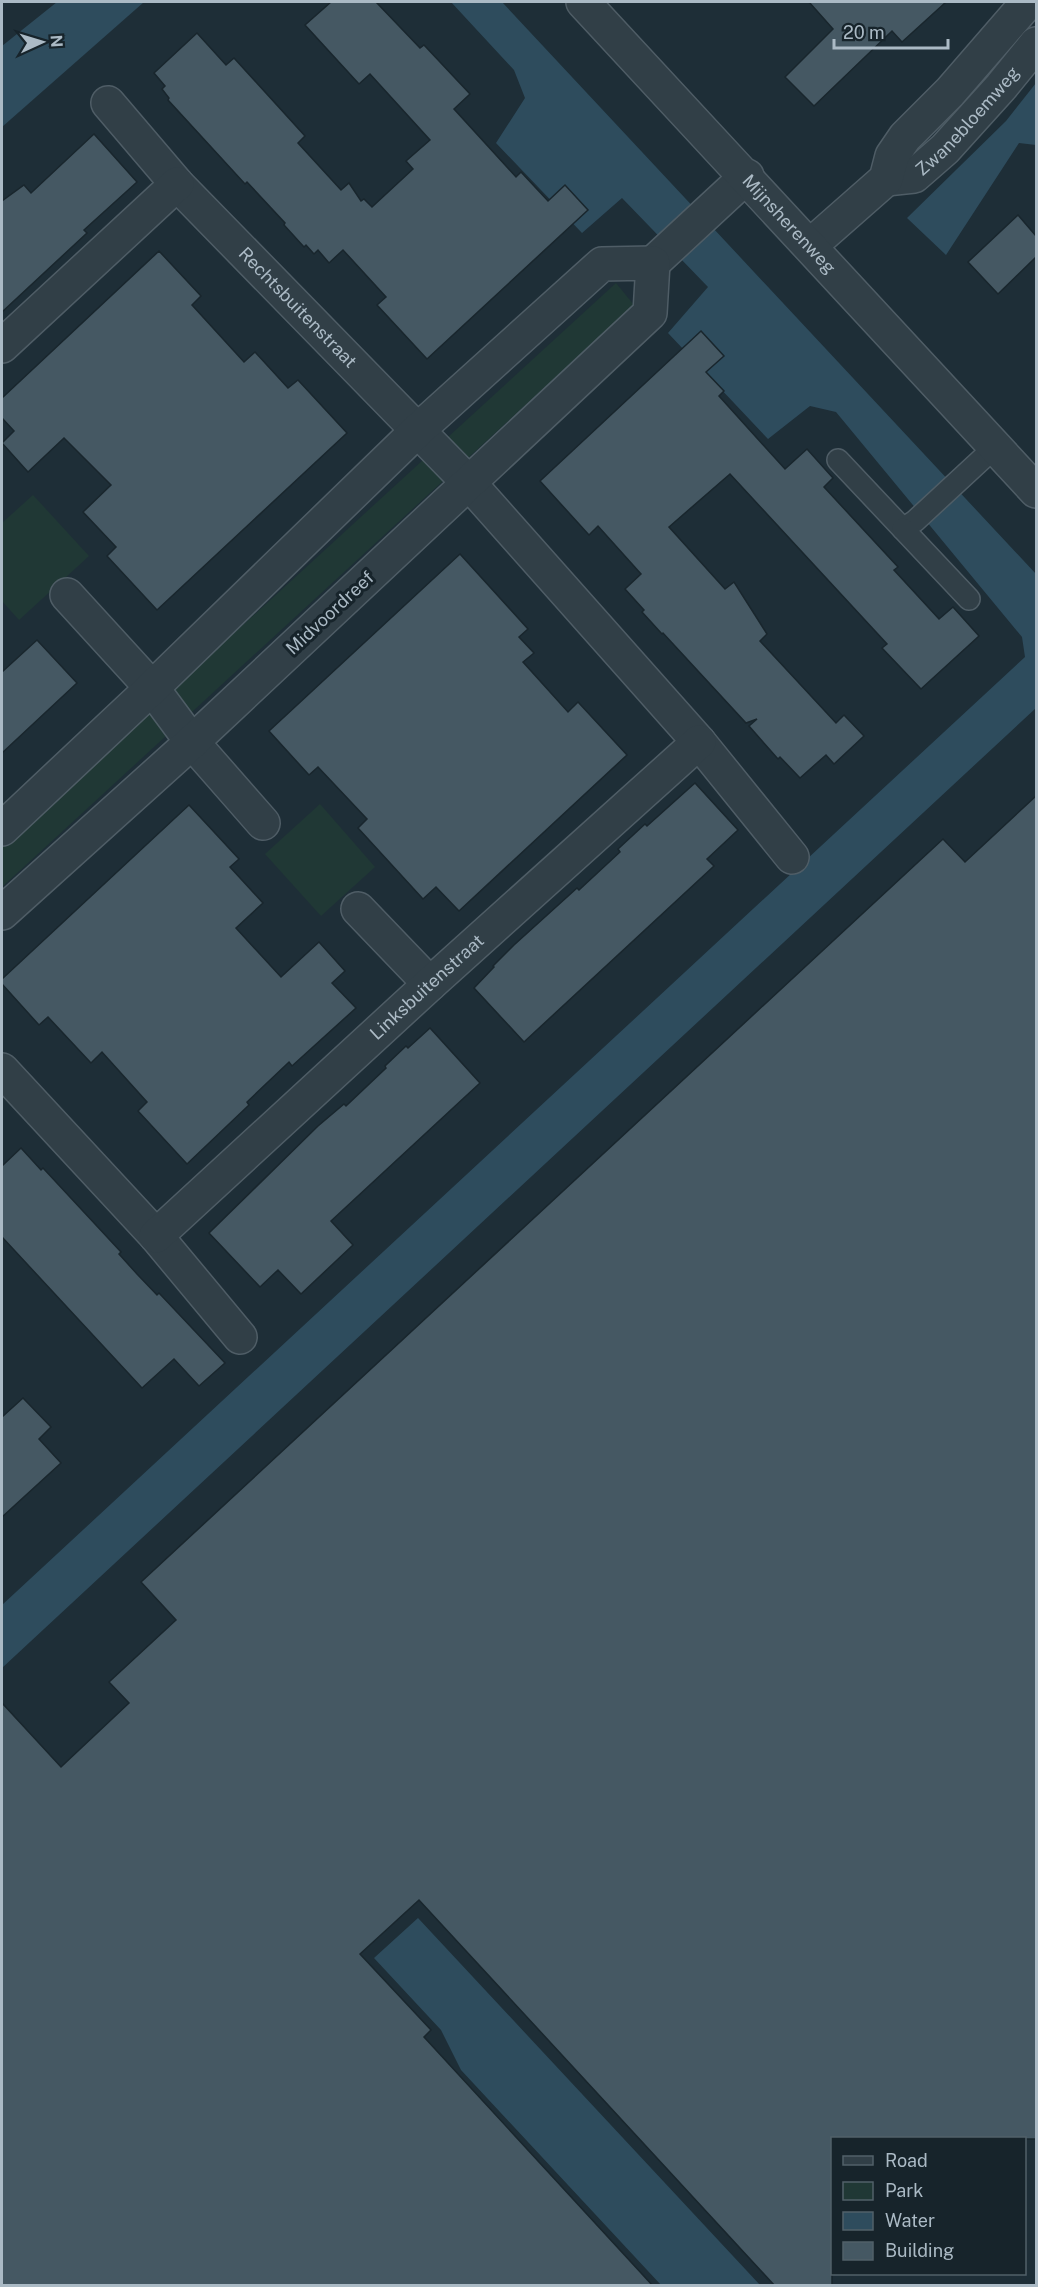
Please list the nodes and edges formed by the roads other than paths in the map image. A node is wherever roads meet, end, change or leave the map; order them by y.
1 (583, 2) edge
2 (1028, 2) edge
3 (1036, 44) edge
4 (108, 103) dead end
5 (747, 176) junction
6 (886, 179) junction
7 (177, 184) junction
8 (810, 245) junction
9 (656, 261) junction
10 (2, 346) edge
11 (418, 430) junction
12 (995, 447) junction
13 (838, 460) dead end
14 (469, 483) junction
15 (1036, 491) edge
16 (909, 525) junction
17 (67, 595) dead end
18 (969, 600) dead end
19 (152, 688) junction
20 (192, 742) junction
21 (699, 742) junction
22 (263, 823) dead end
23 (2, 829) edge
24 (792, 857) dead end
25 (357, 909) dead end
26 (2, 913) edge
27 (430, 984) junction
28 (2, 1070) edge
29 (156, 1236) junction
30 (240, 1337) dead end

1 - 5 street, Mijnsherenweg
2 - 6 street, Zwanebloemweg
3 - 6 street, Zwanebloemweg
4 - 7 street, Rechtsbuitenstraat
5 - 8 street, Mijnsherenweg
5 - 9 street
6 - 8 street
7 - 10 street
7 - 11 street, Rechtsbuitenstraat
8 - 12 street, Mijnsherenweg
9 - 11 street
9 - 14 street, Midvoordreef
11 - 14 street
11 - 19 street
12 - 15 street, Mijnsherenweg
12 - 16 lane
13 - 16 lane
14 - 20 street, Midvoordreef
14 - 21 street
16 - 18 lane
17 - 19 street
19 - 20 street
19 - 23 street
20 - 22 street
20 - 26 street, Midvoordreef
21 - 24 street
21 - 27 street, Linksbuitenstraat
25 - 27 street
27 - 29 street, Linksbuitenstraat
28 - 29 street
29 - 30 street

